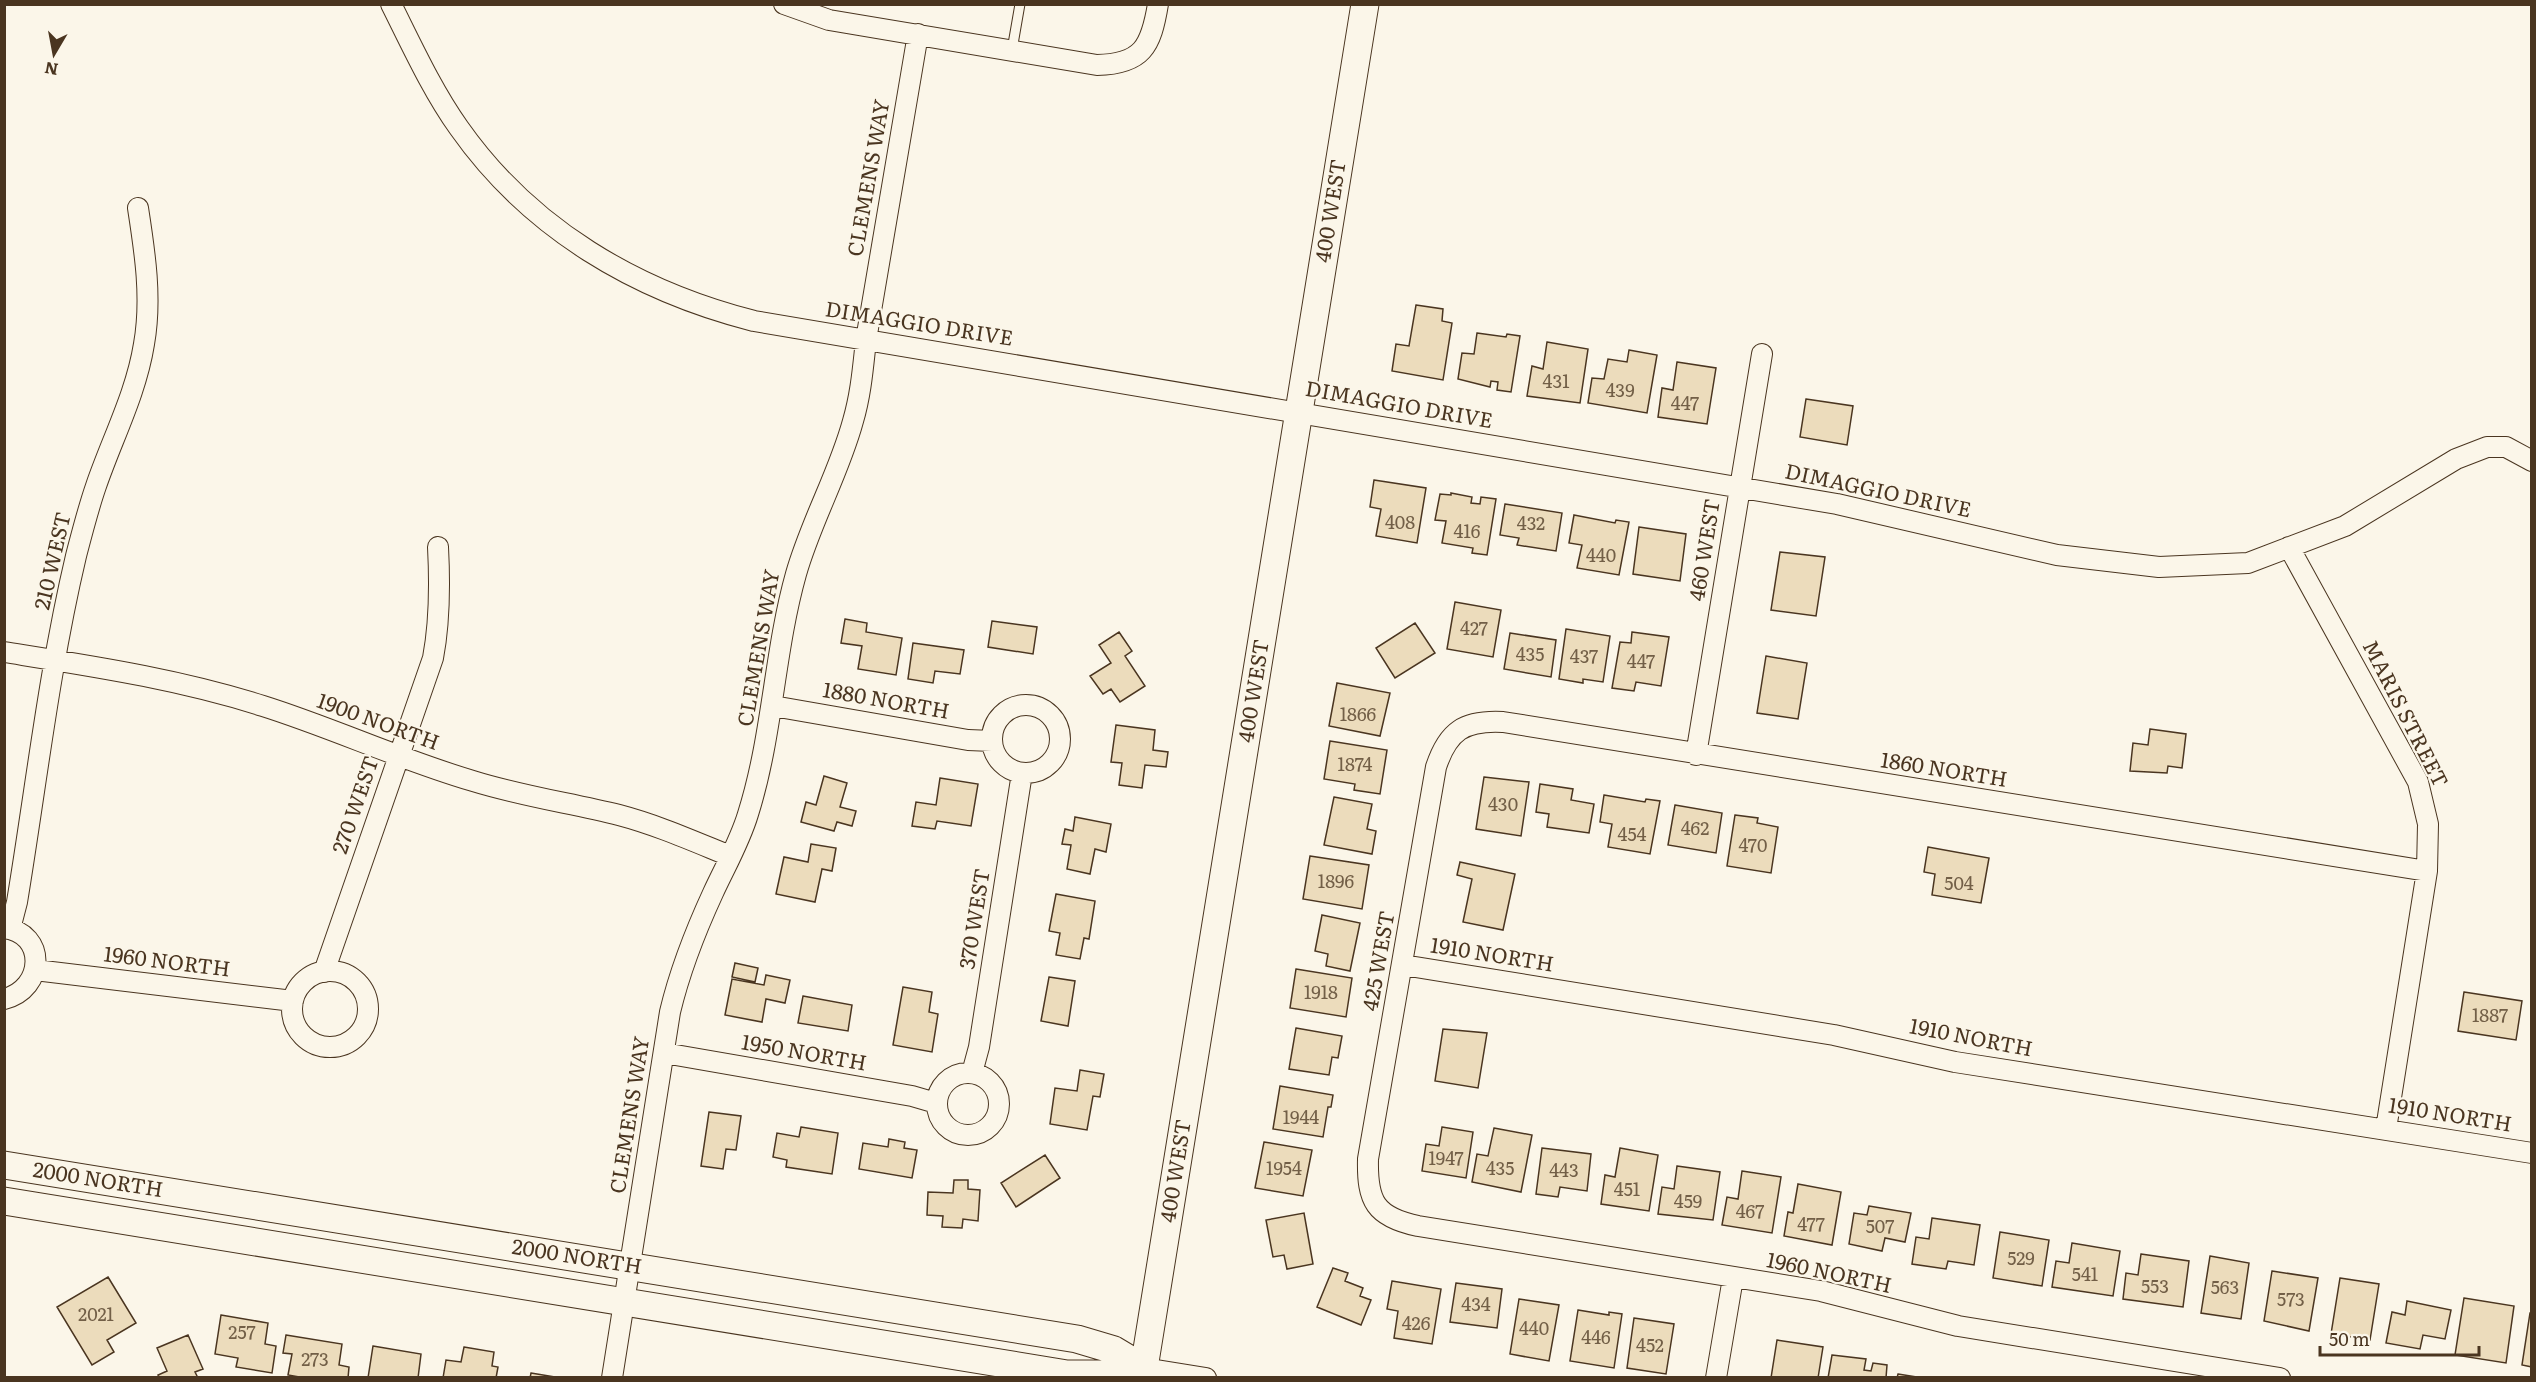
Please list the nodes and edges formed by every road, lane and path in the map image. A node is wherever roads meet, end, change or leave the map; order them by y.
1 (391, 4) edge
2 (784, 4) edge
3 (1020, 4) edge
4 (1158, 4) edge
5 (1365, 4) edge
6 (918, 34) junction
7 (1012, 50) junction
8 (138, 208) dead end
9 (866, 340) junction
10 (1762, 354) dead end
11 (1299, 412) junction
12 (2532, 461) edge
13 (1740, 488) junction
14 (438, 547) dead end
15 (2289, 548) junction
16 (4, 652) edge
17 (56, 660) junction
18 (773, 706) junction
19 (1456, 731) joint
20 (992, 741) junction
21 (399, 755) junction
22 (1696, 755) junction
23 (1022, 773) junction
24 (730, 856) junction
25 (2427, 871) junction
26 (7, 928) edge
27 (1403, 965) junction
28 (36, 970) junction
29 (324, 972) junction
30 (4, 999) edge
31 (293, 1001) junction
32 (664, 1053) junction
33 (972, 1073) junction
34 (936, 1103) junction
35 (2386, 1129) junction
36 (2532, 1153) edge
37 (4, 1165) edge
38 (4, 1201) edge
39 (1375, 1203) joint
40 (630, 1266) junction
41 (1733, 1278) junction
42 (624, 1302) junction
43 (1144, 1373) edge
44 (612, 1377) edge
45 (1206, 1377) edge
46 (1716, 1377) edge
47 (2280, 1377) edge

1 - 9 street, DIMAGGIO DRIVE
2 - 6 street
3 - 7 lane
4 - 7 street
5 - 11 street, 400 WEST
6 - 7 street
6 - 9 street, CLEMENS WAY
8 - 17 street, 210 WEST
9 - 11 street, DIMAGGIO DRIVE
9 - 18 street, CLEMENS WAY
10 - 13 street, 460 WEST
11 - 13 street, DIMAGGIO DRIVE
11 - 43 street, 400 WEST
12 - 15 street, DIMAGGIO DRIVE
13 - 15 street, DIMAGGIO DRIVE
13 - 22 street, 460 WEST
14 - 21 street, 270 WEST
15 - 25 street, MARIS STREET
16 - 17 street, 1900 NORTH
17 - 21 street, 1900 NORTH
17 - 26 street, 210 WEST
18 - 20 street, 1880 NORTH
18 - 24 street, CLEMENS WAY
19 - 22 street, 1860 NORTH
19 - 27 street, 425 WEST
20 - 23 street
20 - 23 street
21 - 24 street, 1900 NORTH
21 - 29 street, 270 WEST
22 - 25 street, 1860 NORTH
23 - 33 street, 370 WEST
24 - 32 street, CLEMENS WAY
25 - 35 street, MARIS STREET
26 - 28 street
27 - 35 street, 1910 NORTH
27 - 39 street, 425 WEST
28 - 30 street
28 - 31 street, 1960 NORTH
29 - 31 street
29 - 31 street
32 - 34 street, 1950 NORTH
32 - 40 street, CLEMENS WAY
33 - 34 street
33 - 34 street
35 - 36 street, 1910 NORTH
37 - 40 street, 2000 NORTH
38 - 42 street, 2000 NORTH
39 - 41 street, 1960 NORTH
40 - 42 street, CLEMENS WAY
40 - 43 street, 2000 NORTH
41 - 46 street
41 - 47 street, 1960 NORTH
42 - 43 street, 2000 NORTH
42 - 44 street, CLEMENS WAY
43 - 45 street, 2000 NORTH

